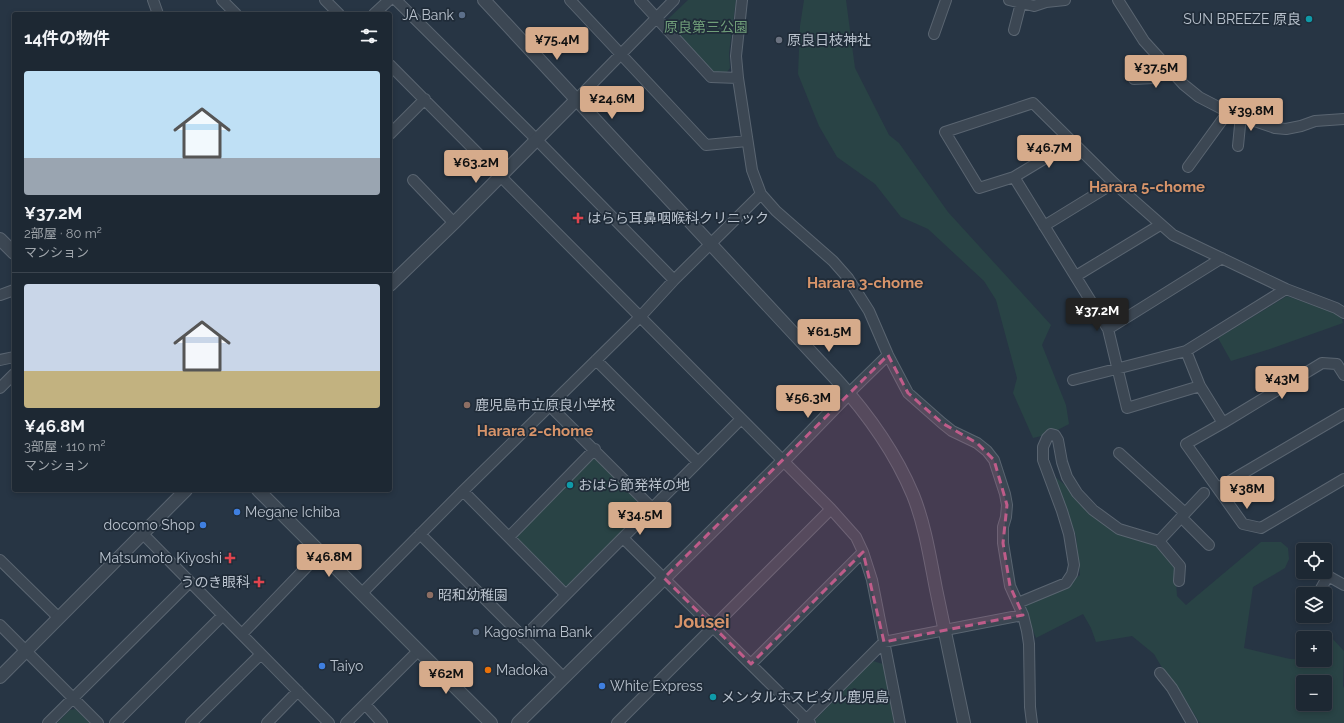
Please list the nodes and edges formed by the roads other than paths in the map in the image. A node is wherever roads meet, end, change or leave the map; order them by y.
1 (153, 0) edge
2 (222, 0) edge
3 (325, 0) edge
4 (389, 0) edge
5 (396, 0) edge
6 (484, 0) edge
7 (570, 0) edge
8 (640, 0) edge
9 (674, 0) edge
10 (742, 0) edge
11 (946, 0) edge
12 (1009, 0) edge
13 (1065, 0) edge
14 (1118, 0) edge
15 (1021, 3) junction
16 (157, 12) edge
17 (234, 12) edge
18 (337, 12) edge
19 (376, 12) edge
20 (656, 18) junction
21 (1014, 30) dead end
22 (934, 34) dead end
23 (621, 54) junction
24 (392, 67) edge
25 (1169, 70) junction
26 (738, 78) junction
27 (1134, 79) dead end
28 (425, 99) junction
29 (577, 100) junction
30 (1228, 112) junction
31 (1241, 115) junction
32 (1344, 119) edge
33 (392, 132) edge
34 (536, 139) junction
35 (747, 141) junction
36 (1072, 142) junction
37 (1238, 146) dead end
38 (1188, 167) dead end
39 (500, 176) junction
40 (1014, 177) junction
41 (413, 180) dead end
42 (1114, 183) junction
43 (762, 194) junction
44 (454, 223) junction
45 (1160, 225) junction
46 (1044, 226) junction
47 (711, 243) junction
48 (1222, 258) junction
49 (1076, 276) junction
50 (674, 280) junction
51 (392, 283) edge
52 (1286, 289) junction
53 (12, 291) edge
54 (0, 295) edge
55 (1344, 313) edge
56 (640, 316) junction
57 (1108, 329) junction
58 (1186, 352) junction
59 (888, 355) junction
60 (12, 357) edge
61 (0, 360) edge
62 (596, 360) junction
63 (1118, 368) junction
64 (1344, 375) edge
65 (12, 376) edge
66 (1073, 380) dead end
67 (1200, 386) junction
68 (0, 388) edge
69 (849, 392) junction
70 (550, 406) junction
71 (1344, 414) edge
72 (741, 419) junction
73 (1223, 423) junction
74 (595, 450) junction
75 (1119, 454) dead end
76 (783, 461) junction
77 (698, 462) junction
78 (1344, 479) edge
79 (1218, 488) junction
80 (463, 491) junction
81 (184, 492) edge
82 (260, 492) edge
83 (1204, 493) dead end
84 (652, 508) junction
85 (831, 509) junction
86 (1183, 515) junction
87 (143, 534) junction
88 (420, 534) junction
89 (509, 537) junction
90 (623, 538) junction
91 (1159, 541) junction
92 (1209, 545) dead end
93 (863, 552) junction
94 (320, 553) junction
95 (0, 560) edge
96 (664, 578) junction
97 (1179, 581) dead end
98 (190, 582) junction
99 (1344, 586) edge
100 (1322, 587) edge
101 (362, 593) junction
102 (566, 596) junction
103 (1018, 603) junction
104 (223, 615) junction
105 (1023, 615) junction
106 (59, 618) junction
107 (0, 625) edge
108 (713, 628) junction
109 (945, 630) junction
110 (242, 634) junction
111 (524, 638) junction
112 (884, 642) junction
113 (26, 651) junction
114 (418, 651) junction
115 (261, 654) junction
116 (751, 664) junction
117 (1160, 673) dead end
118 (0, 677) edge
119 (564, 678) junction
120 (298, 691) junction
121 (72, 698) junction
122 (365, 704) junction
123 (807, 722) edge
124 (48, 723) edge
125 (98, 723) edge
126 (115, 723) edge
127 (192, 723) edge
128 (266, 723) edge
129 (329, 723) edge
130 (346, 723) edge
131 (382, 723) edge
132 (491, 723) edge
133 (518, 723) edge
134 (617, 723) edge
135 (900, 723) edge
136 (964, 723) edge
137 (1032, 723) edge
138 (1192, 723) edge

1 - 16 street
2 - 17 street
3 - 18 street
4 - 19 street
5 - 34 street
6 - 29 street
7 - 23 street
8 - 20 street
9 - 20 street
10 - 26 street
11 - 22 street
12 - 15 street
13 - 15 street
14 - 25 street
15 - 21 street
20 - 23 street
20 - 26 street
23 - 29 street
23 - 35 street
24 - 28 street
25 - 27 street
25 - 30 street
26 - 35 street
28 - 33 street
28 - 39 street
29 - 34 street
29 - 47 street
30 - 31 street
30 - 38 street
31 - 32 street
31 - 37 street
34 - 39 street
34 - 50 street
35 - 43 street
36 - 40 street
36 - 40 street
36 - 42 street
39 - 44 street
39 - 56 street
40 - 46 street
41 - 44 street
42 - 45 street
42 - 46 street
43 - 47 street
43 - 59 street
44 - 51 street
45 - 48 street
45 - 49 street
46 - 49 street
47 - 50 street
47 - 69 street
48 - 52 street
48 - 57 street
49 - 57 street
50 - 56 street
52 - 55 street
52 - 58 street
53 - 54 street
56 - 62 street
56 - 72 street
57 - 63 street
58 - 63 street
58 - 67 street
59 - 69 street
59 - 103 street
60 - 61 street
62 - 70 street
62 - 77 street
63 - 66 street
63 - 67 street
64 - 73 street
65 - 68 street
67 - 73 street
69 - 76 street
69 - 109 street
70 - 74 street
70 - 80 street
71 - 79 street
72 - 76 street
72 - 77 street
73 - 79 street
74 - 84 street
74 - 89 street
75 - 86 street
76 - 85 street
76 - 96 street
77 - 84 street
78 - 79 street
80 - 88 street
80 - 89 street
81 - 87 street
82 - 94 street
83 - 86 street
84 - 90 street
85 - 93 street
85 - 108 street
86 - 91 street
86 - 92 street
87 - 98 street
87 - 106 street
88 - 101 street
88 - 111 street
89 - 102 street
90 - 96 street
90 - 102 street
91 - 97 street
91 - 103 street
93 - 112 street
93 - 116 street
94 - 101 street
94 - 110 street
95 - 106 street
96 - 108 street
96 - 119 street
98 - 104 street
98 - 121 street
99 - 100 street
101 - 114 street
102 - 111 street
103 - 105 street
104 - 110 street
104 - 126 street
105 - 109 street
105 - 137 street
106 - 113 street
107 - 113 street
108 - 116 street
108 - 134 street
109 - 112 street
109 - 136 street
110 - 115 street
111 - 119 street
112 - 123 street
112 - 135 street
113 - 118 street
113 - 121 street
114 - 122 street
114 - 132 street
115 - 120 street
115 - 127 street
116 - 123 street
117 - 138 street
119 - 133 street
120 - 128 street
120 - 129 street
121 - 124 street
121 - 125 street
122 - 130 street
122 - 131 street

